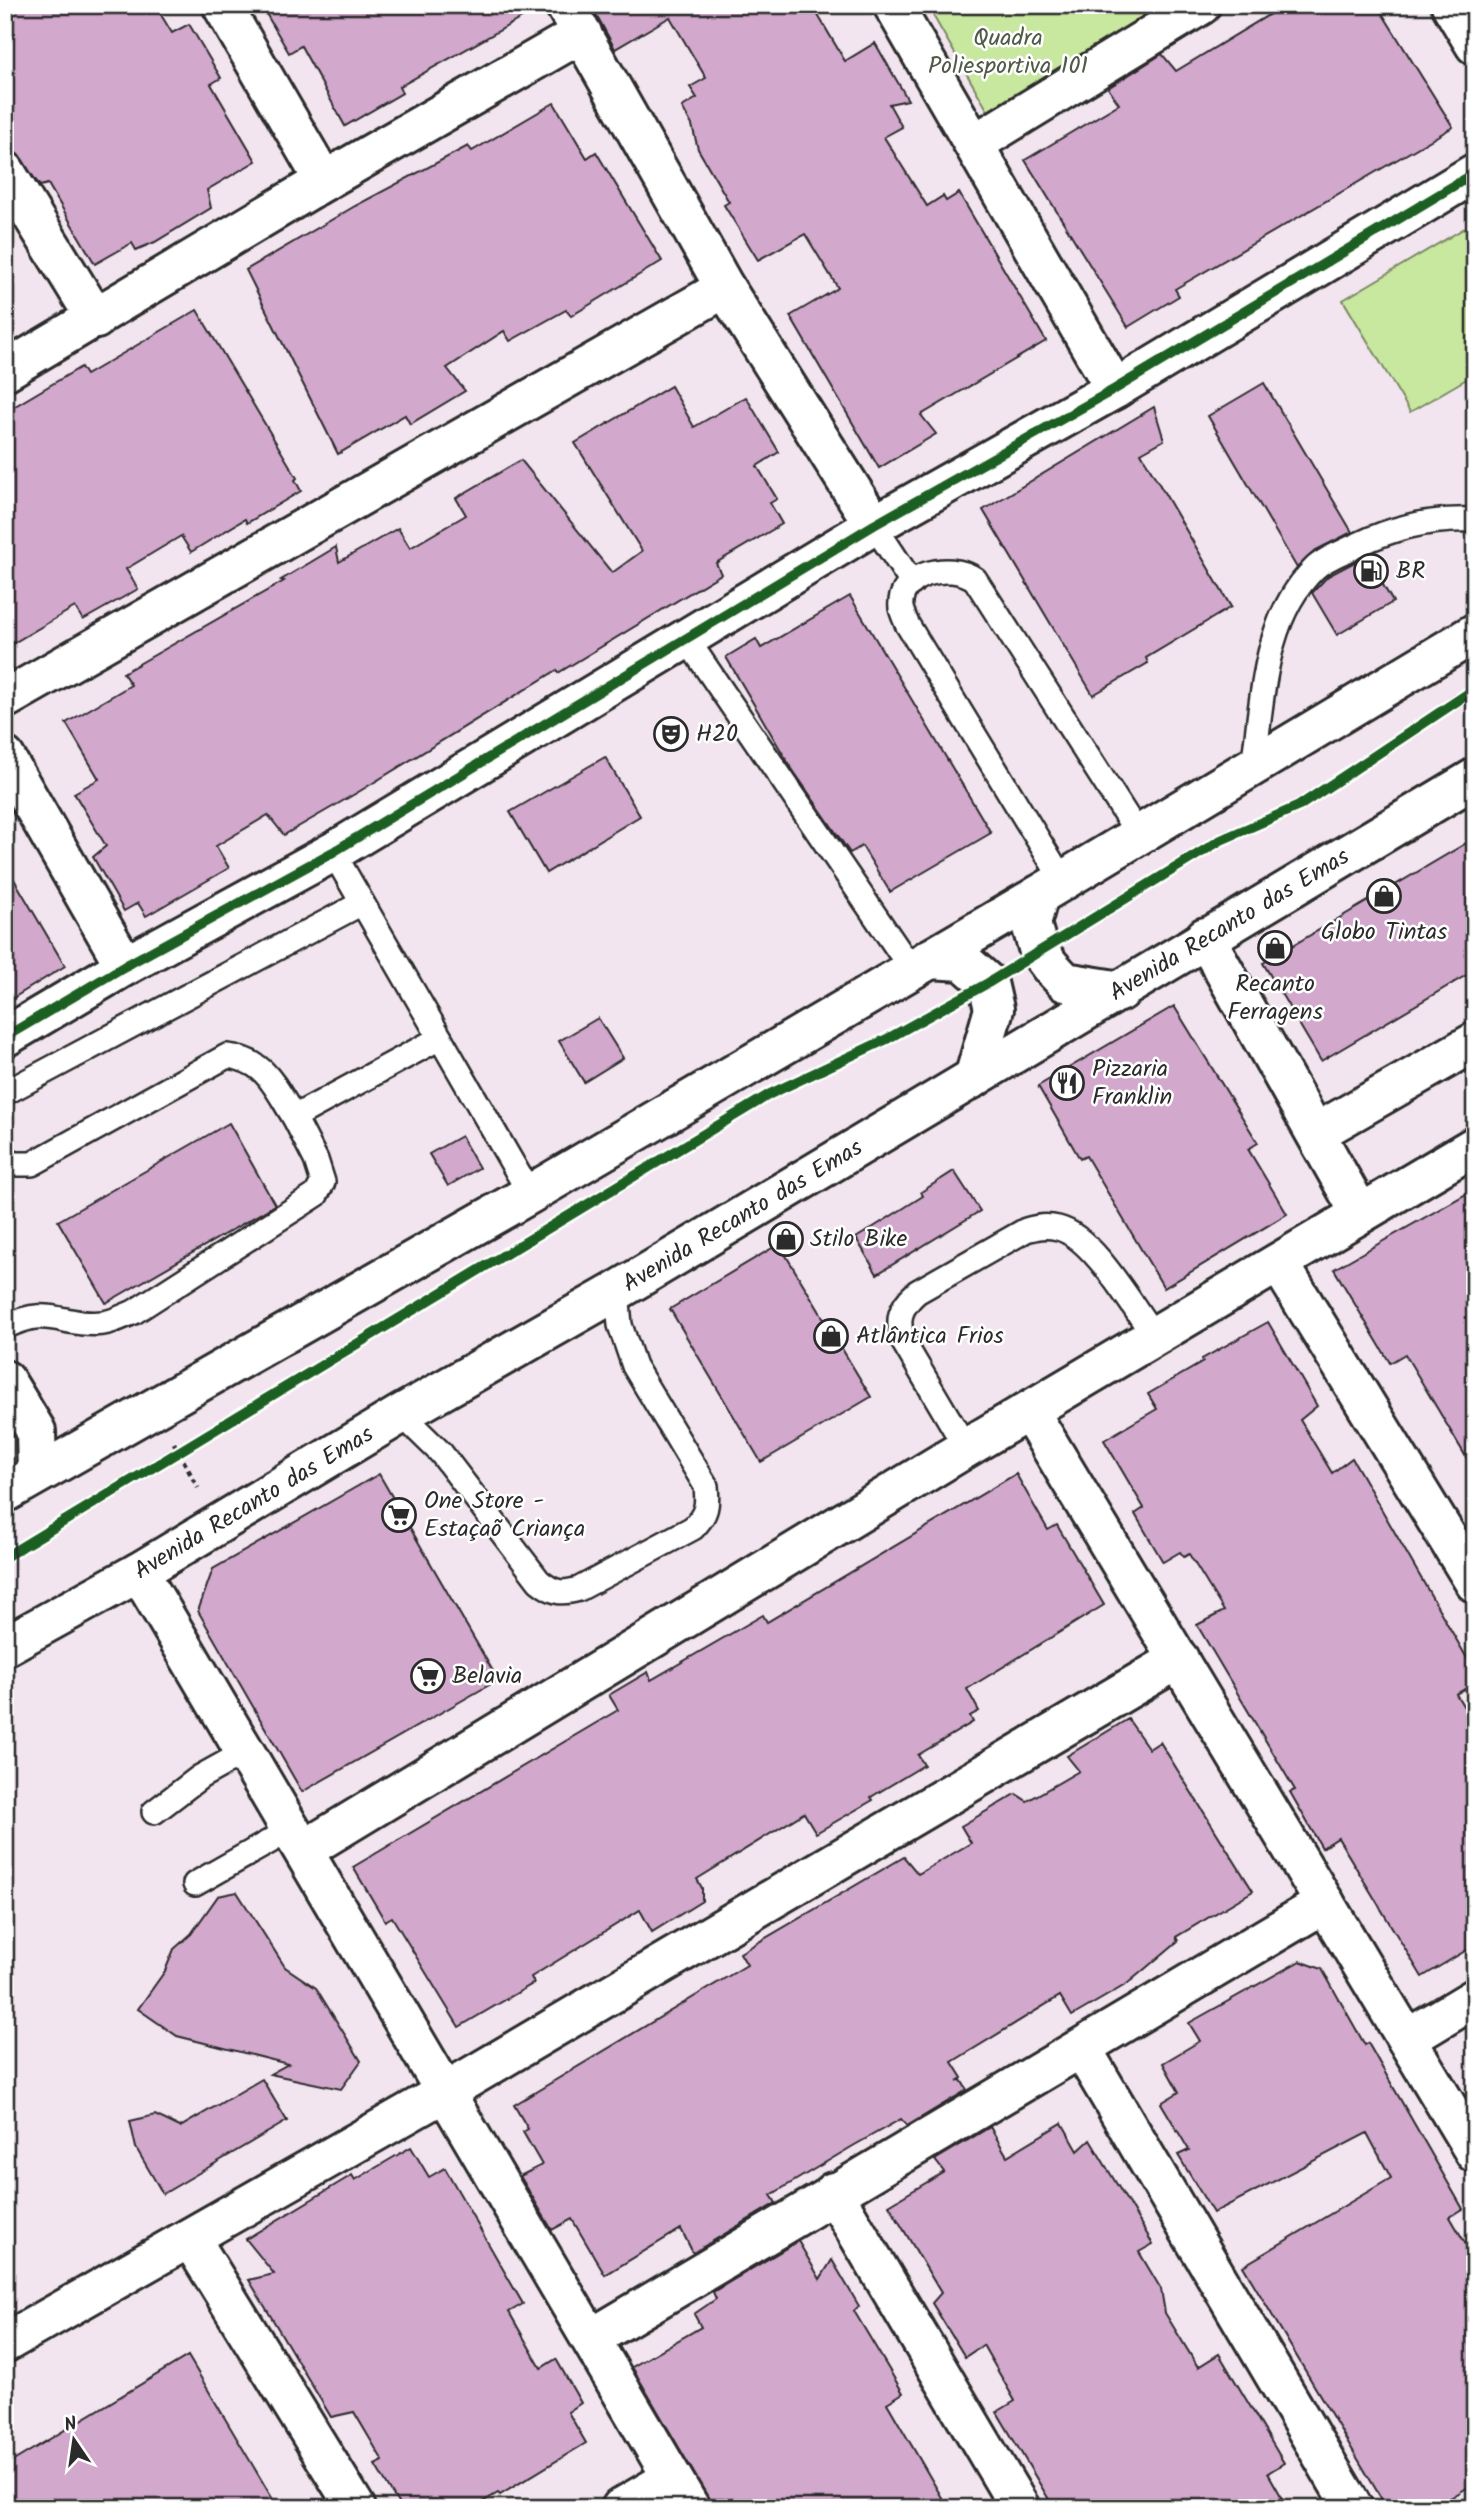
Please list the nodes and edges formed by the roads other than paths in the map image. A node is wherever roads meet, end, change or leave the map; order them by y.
1 (222, 5) edge
2 (893, 5) edge
3 (1201, 5) edge
4 (1451, 5) edge
5 (573, 19) edge
6 (1475, 45) edge
7 (974, 145) junction
8 (5, 171) edge
9 (1475, 173) edge
10 (324, 181) junction
11 (725, 288) junction
12 (96, 319) junction
13 (5, 371) edge
14 (1115, 389) junction
15 (1475, 520) edge
16 (874, 525) junction
17 (912, 583) junction
18 (1475, 633) edge
19 (686, 638) junction
20 (5, 699) edge
21 (5, 757) edge
22 (1253, 767) junction
23 (1475, 778) edge
24 (1138, 834) junction
25 (333, 852) junction
26 (1050, 887) junction
27 (362, 903) junction
28 (1205, 937) junction
29 (921, 965) junction
30 (125, 966) junction
31 (1121, 991) junction
32 (5, 1037) edge
33 (440, 1038) junction
34 (1475, 1042) edge
35 (974, 1078) junction
36 (5, 1093) edge
37 (295, 1117) junction
38 (1316, 1133) junction
39 (1475, 1146) edge
40 (5, 1160) edge
41 (530, 1194) junction
42 (1360, 1213) junction
43 (1279, 1263) junction
44 (617, 1291) junction
45 (5, 1327) edge
46 (1155, 1337) junction
47 (5, 1380) edge
48 (1029, 1411) junction
49 (401, 1414) junction
50 (36, 1431) junction
51 (966, 1448) junction
52 (73, 1452) junction
53 (21, 1483) edge
54 (139, 1572) junction
55 (1475, 1583) edge
56 (5, 1646) edge
57 (1179, 1659) junction
58 (245, 1752) junction
59 (154, 1812) dead end
60 (297, 1840) junction
61 (195, 1884) dead end
62 (1325, 1903) junction
63 (1475, 1998) edge
64 (1407, 2039) junction
65 (1082, 2049) junction
66 (445, 2092) junction
67 (1475, 2153) edge
68 (833, 2192) junction
69 (190, 2238) junction
70 (592, 2338) junction
71 (5, 2343) edge
72 (681, 2493) edge
73 (356, 2508) edge
74 (621, 2508) edge
75 (1020, 2508) edge
76 (1353, 2508) edge

1 - 10 street
2 - 7 street
3 - 7 street
4 - 6 street
5 - 10 street
5 - 11 street
7 - 14 street
8 - 12 street
9 - 14 street
10 - 12 street
11 - 16 street
11 - 20 street
12 - 13 street
14 - 16 street
15 - 22 lane
16 - 17 lane
16 - 19 street
17 - 24 lane
17 - 26 lane
18 - 22 street
19 - 25 street
19 - 29 lane
21 - 30 street
22 - 24 street
23 - 28 street, Avenida Recanto das Emas
24 - 26 street
25 - 27 lane
25 - 30 street
26 - 29 street
26 - 31 street
27 - 33 lane
27 - 36 lane
28 - 31 street, Avenida Recanto das Emas
28 - 38 street
29 - 35 street
29 - 41 street
30 - 32 street
31 - 35 street, Avenida Recanto das Emas
33 - 37 lane
33 - 41 lane
34 - 38 street
35 - 44 street, Avenida Recanto das Emas
37 - 40 lane
37 - 45 lane
38 - 42 street
39 - 42 street
41 - 52 street
42 - 43 street
43 - 46 street
43 - 55 street
44 - 49 street, Avenida Recanto das Emas
44 - 49 lane
46 - 48 street
46 - 51 lane
47 - 50 street
48 - 51 street
48 - 57 street
49 - 54 street, Avenida Recanto das Emas
50 - 52 street
50 - 53 street
51 - 60 street
52 - 53 street
54 - 56 street, Avenida Recanto das Emas
54 - 58 street
57 - 62 street
57 - 66 street
58 - 59 lane
58 - 60 street
60 - 61 lane
60 - 66 street
62 - 64 street
62 - 65 street
63 - 64 street
64 - 67 street
65 - 68 street
65 - 76 street
66 - 69 street
66 - 70 street
68 - 70 street
68 - 75 street
69 - 71 street
69 - 73 street
70 - 72 street
72 - 74 street

